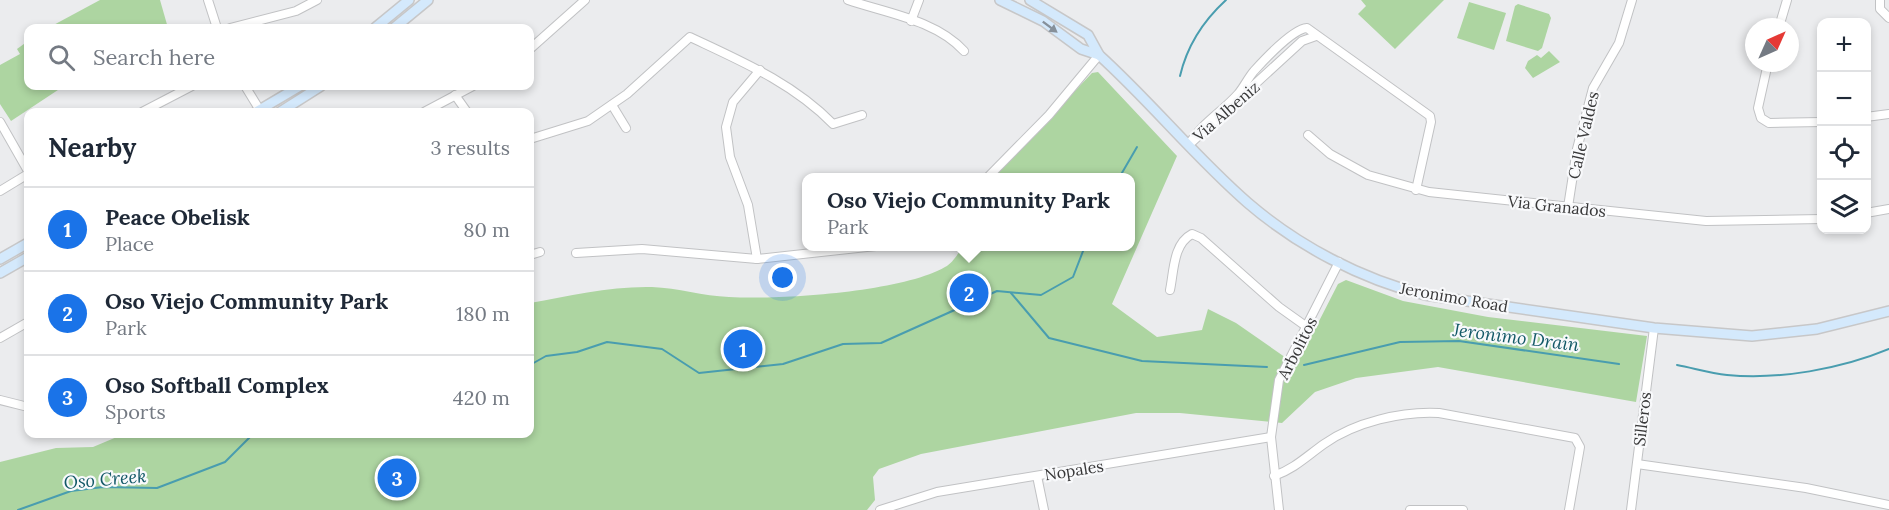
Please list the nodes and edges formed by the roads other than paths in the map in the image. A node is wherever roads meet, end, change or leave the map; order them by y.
1 (208, 0) edge
2 (317, 0) edge
3 (409, 0) edge
4 (428, 0) edge
5 (585, 0) edge
6 (848, 0) edge
7 (919, 0) edge
8 (1000, 0) edge
9 (1030, 0) edge
10 (1632, 0) edge
11 (1787, 0) edge
12 (1880, 0) edge
13 (1886, 17) edge
14 (1782, 18) edge
15 (911, 21) junction
16 (216, 24) edge
17 (246, 24) edge
18 (380, 24) edge
19 (399, 24) edge
20 (1316, 36) junction
21 (534, 45) edge
22 (1276, 50) junction
23 (964, 51) dead end
24 (1099, 55) junction
25 (1284, 59) junction
26 (759, 70) junction
27 (1766, 72) edge
28 (184, 90) edge
29 (247, 90) edge
30 (294, 90) edge
31 (315, 90) edge
32 (465, 90) edge
33 (455, 95) junction
34 (612, 105) junction
35 (150, 108) edge
36 (257, 108) edge
37 (265, 108) edge
38 (286, 108) edge
39 (431, 108) edge
40 (464, 108) edge
41 (1889, 114) edge
42 (862, 115) dead end
43 (1871, 116) edge
44 (0, 122) edge
45 (1817, 122) edge
46 (626, 128) dead end
47 (1308, 135) dead end
48 (534, 138) edge
49 (1189, 144) junction
50 (24, 165) edge
51 (991, 173) edge
52 (24, 175) edge
53 (0, 190) edge
54 (1416, 190) junction
55 (1568, 207) junction
56 (1889, 209) edge
57 (1871, 212) edge
58 (1817, 219) edge
59 (24, 245) edge
60 (830, 251) edge
61 (540, 252) dead end
62 (576, 253) dead end
63 (534, 254) edge
64 (0, 259) edge
65 (24, 259) edge
66 (756, 259) junction
67 (1339, 262) junction
68 (0, 273) edge
69 (1170, 290) dead end
70 (1889, 311) edge
71 (24, 324) edge
72 (1307, 327) junction
73 (1654, 328) junction
74 (0, 337) edge
75 (0, 400) edge
76 (24, 406) edge
77 (1271, 437) junction
78 (1637, 464) junction
79 (1037, 476) junction
80 (1274, 476) junction
81 (1889, 505) edge
82 (880, 510) edge
83 (1044, 510) edge
84 (1279, 510) edge
85 (1410, 510) edge
86 (1463, 510) edge
87 (1569, 510) edge
88 (1631, 510) edge

1 - 16 street
2 - 17 street
3 - 18 main road
4 - 19 main road
5 - 21 street
6 - 15 street
7 - 15 street
8 -> 24 main road, Jeronimo Road
9 - 24 main road, Jeronimo Road
10 - 55 street, Calle Valdes
11 - 14 street
12 - 13 street
15 - 23 street
20 - 22 street, Via Albeniz
20 - 25 street, Via Albeniz
20 - 54 street
22 - 25 street
22 - 49 street, Via Albeniz
24 - 49 main road, Jeronimo Road
24 - 51 street
25 - 49 street, Via Albeniz
26 - 34 street
26 - 42 street
26 - 66 street
27 - 45 street
28 - 35 street
29 - 36 street
30 - 37 main road
31 - 38 main road
32 - 33 street
33 - 39 street
33 - 40 street
34 - 46 street
34 - 48 street
41 - 43 street
44 - 50 street
47 - 54 street, Via Granados
49 - 67 main road, Jeronimo Road
52 - 53 street
54 - 55 street, Via Granados
55 - 58 street, Via Granados
56 - 57 street
59 - 64 main road
60 - 66 street
61 - 63 street
62 - 66 street
65 - 68 main road
67 - 72 street, Arbolitos
67 - 73 main road, Jeronimo Road
69 - 72 street
70 - 73 main road, Jeronimo Road
71 - 74 street
72 - 77 street, Arbolitos
73 - 78 street, Silleros
75 - 76 street
77 - 79 street, Nopales
77 - 80 street, Arbolitos
78 - 81 street
78 - 88 street, Silleros
79 - 82 street, Nopales
79 - 83 street
80 - 84 street, Arbolitos
80 - 87 street
85 - 86 street

